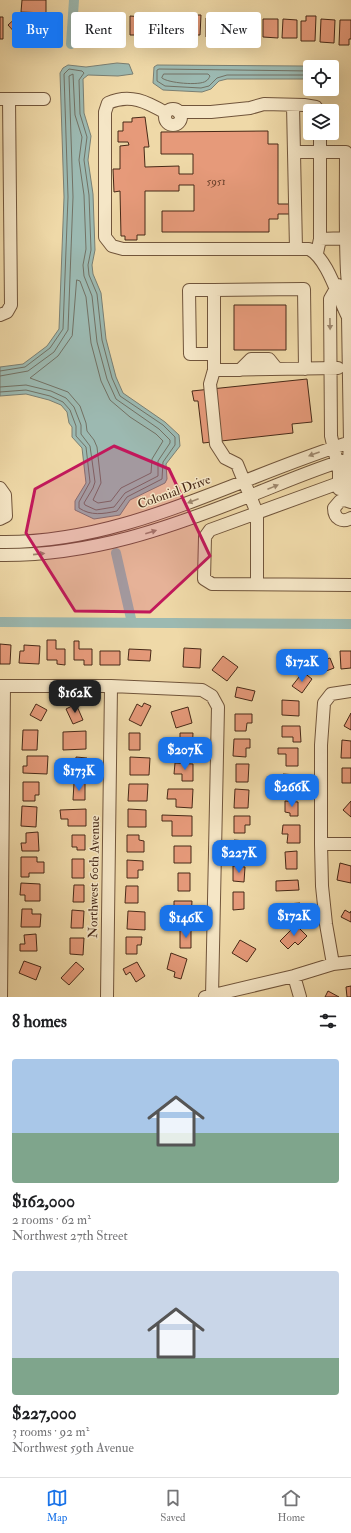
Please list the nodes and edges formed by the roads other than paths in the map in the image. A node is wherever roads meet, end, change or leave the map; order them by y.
1 (5, 99) edge
2 (44, 99) dead end
3 (293, 105) junction
4 (303, 106) edge
5 (320, 140) edge
6 (294, 152) junction
7 (320, 152) junction
8 (348, 205) edge
9 (347, 238) junction
10 (320, 239) junction
11 (296, 249) junction
12 (317, 253) junction
13 (347, 273) junction
14 (336, 287) junction
15 (214, 290) junction
16 (3, 313) edge
17 (348, 317) junction
18 (214, 354) junction
19 (331, 368) junction
20 (350, 368) edge
21 (305, 369) junction
22 (214, 370) junction
23 (350, 394) edge
24 (351, 442) edge
25 (334, 447) junction
26 (346, 460) edge
27 (243, 481) junction
28 (347, 482) edge
29 (0, 488) edge
30 (250, 496) junction
31 (346, 501) edge
32 (174, 508) junction
33 (257, 513) junction
34 (351, 518) edge
35 (0, 519) edge
36 (179, 523) junction
37 (120, 526) junction
38 (123, 541) junction
39 (0, 542) edge
40 (0, 555) edge
41 (256, 584) junction
42 (351, 585) edge
43 (2, 686) edge
44 (111, 686) junction
45 (351, 691) edge
46 (321, 844) junction
47 (351, 844) edge
48 (351, 962) edge
49 (334, 964) junction
50 (294, 976) junction
51 (208, 996) edge
52 (1, 997) edge
53 (107, 997) edge
54 (300, 997) edge

1 - 2 street
1 - 16 street
3 - 4 street
3 - 6 street
3 - 11 street
5 - 7 street
6 - 7 street
6 - 11 street
7 - 8 street
7 - 10 street
8 - 9 street
9 - 10 street
9 - 13 street
10 - 12 street
11 - 12 street
12 - 14 street
13 - 14 street
13 - 17 street
14 - 17 street
14 -> 19 street
15 - 18 street
15 - 18 street
15 - 21 street
17 - 20 street
18 - 22 street
19 - 20 street
19 - 21 street
19 - 25 street
20 - 23 street
21 - 22 street
22 - 27 street
23 - 24 street
24 - 25 street, Colonial Drive
24 - 26 street
25 - 26 street
25 -> 27 street, Colonial Drive
26 - 28 street
30 -> 26 street
27 - 30 street
27 -> 32 street, Colonial Drive
28 - 31 street
28 - 33 street
29 - 35 street
30 - 33 street
30 - 36 street
31 - 34 street
32 - 36 street
32 - 37 street, Colonial Drive
33 - 41 street
33 - 41 street
38 -> 36 street
37 - 38 street
37 - 39 street, Colonial Drive
40 -> 38 street
41 - 42 street
43 - 44 street
43 - 52 street
44 - 51 street
44 - 53 street, Northwest 60th Avenue
45 - 46 street
46 - 47 street
46 - 49 street
48 - 49 street
49 - 50 street
50 - 51 street
50 - 54 street

